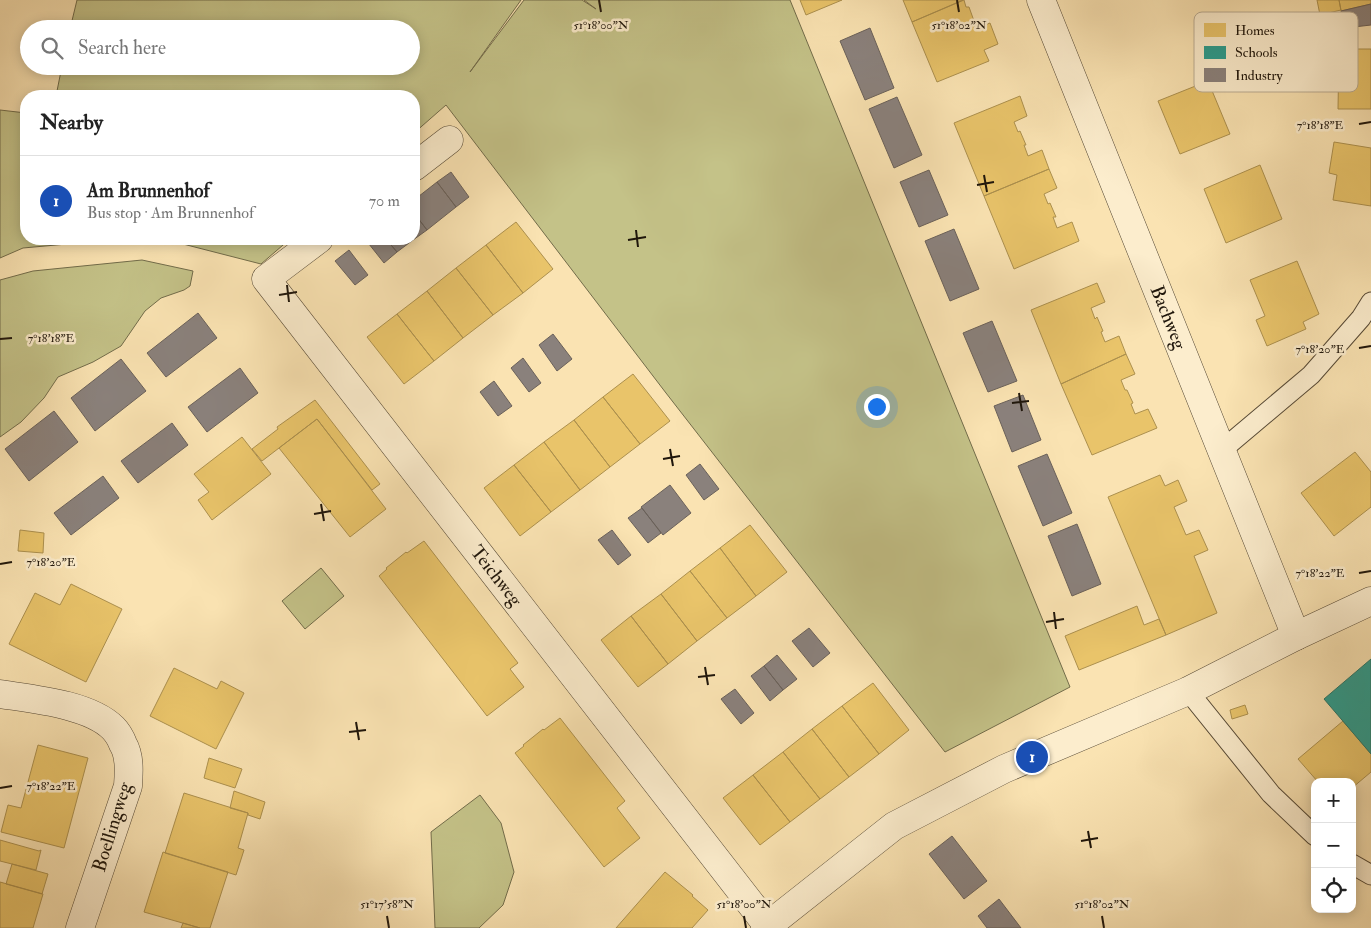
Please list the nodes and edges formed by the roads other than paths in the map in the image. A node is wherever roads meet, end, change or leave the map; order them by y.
1 (1041, 0) edge
2 (449, 140) dead end
3 (420, 162) edge
4 (311, 245) edge
5 (1371, 302) edge
6 (1222, 450) junction
7 (1371, 601) edge
8 (1296, 636) junction
9 (1188, 691) junction
10 (0, 694) edge
11 (1311, 832) edge
12 (1356, 866) edge
13 (1371, 875) edge
14 (766, 927) edge
15 (80, 928) edge

1 - 6 street, Bachweg
2 - 3 street
4 - 14 street, Teichweg
5 - 6 lane
6 - 8 street, Bachweg
7 - 8 street
8 - 9 street
9 - 11 lane
9 - 14 street
10 - 15 street, Boellingweg
12 - 13 lane

